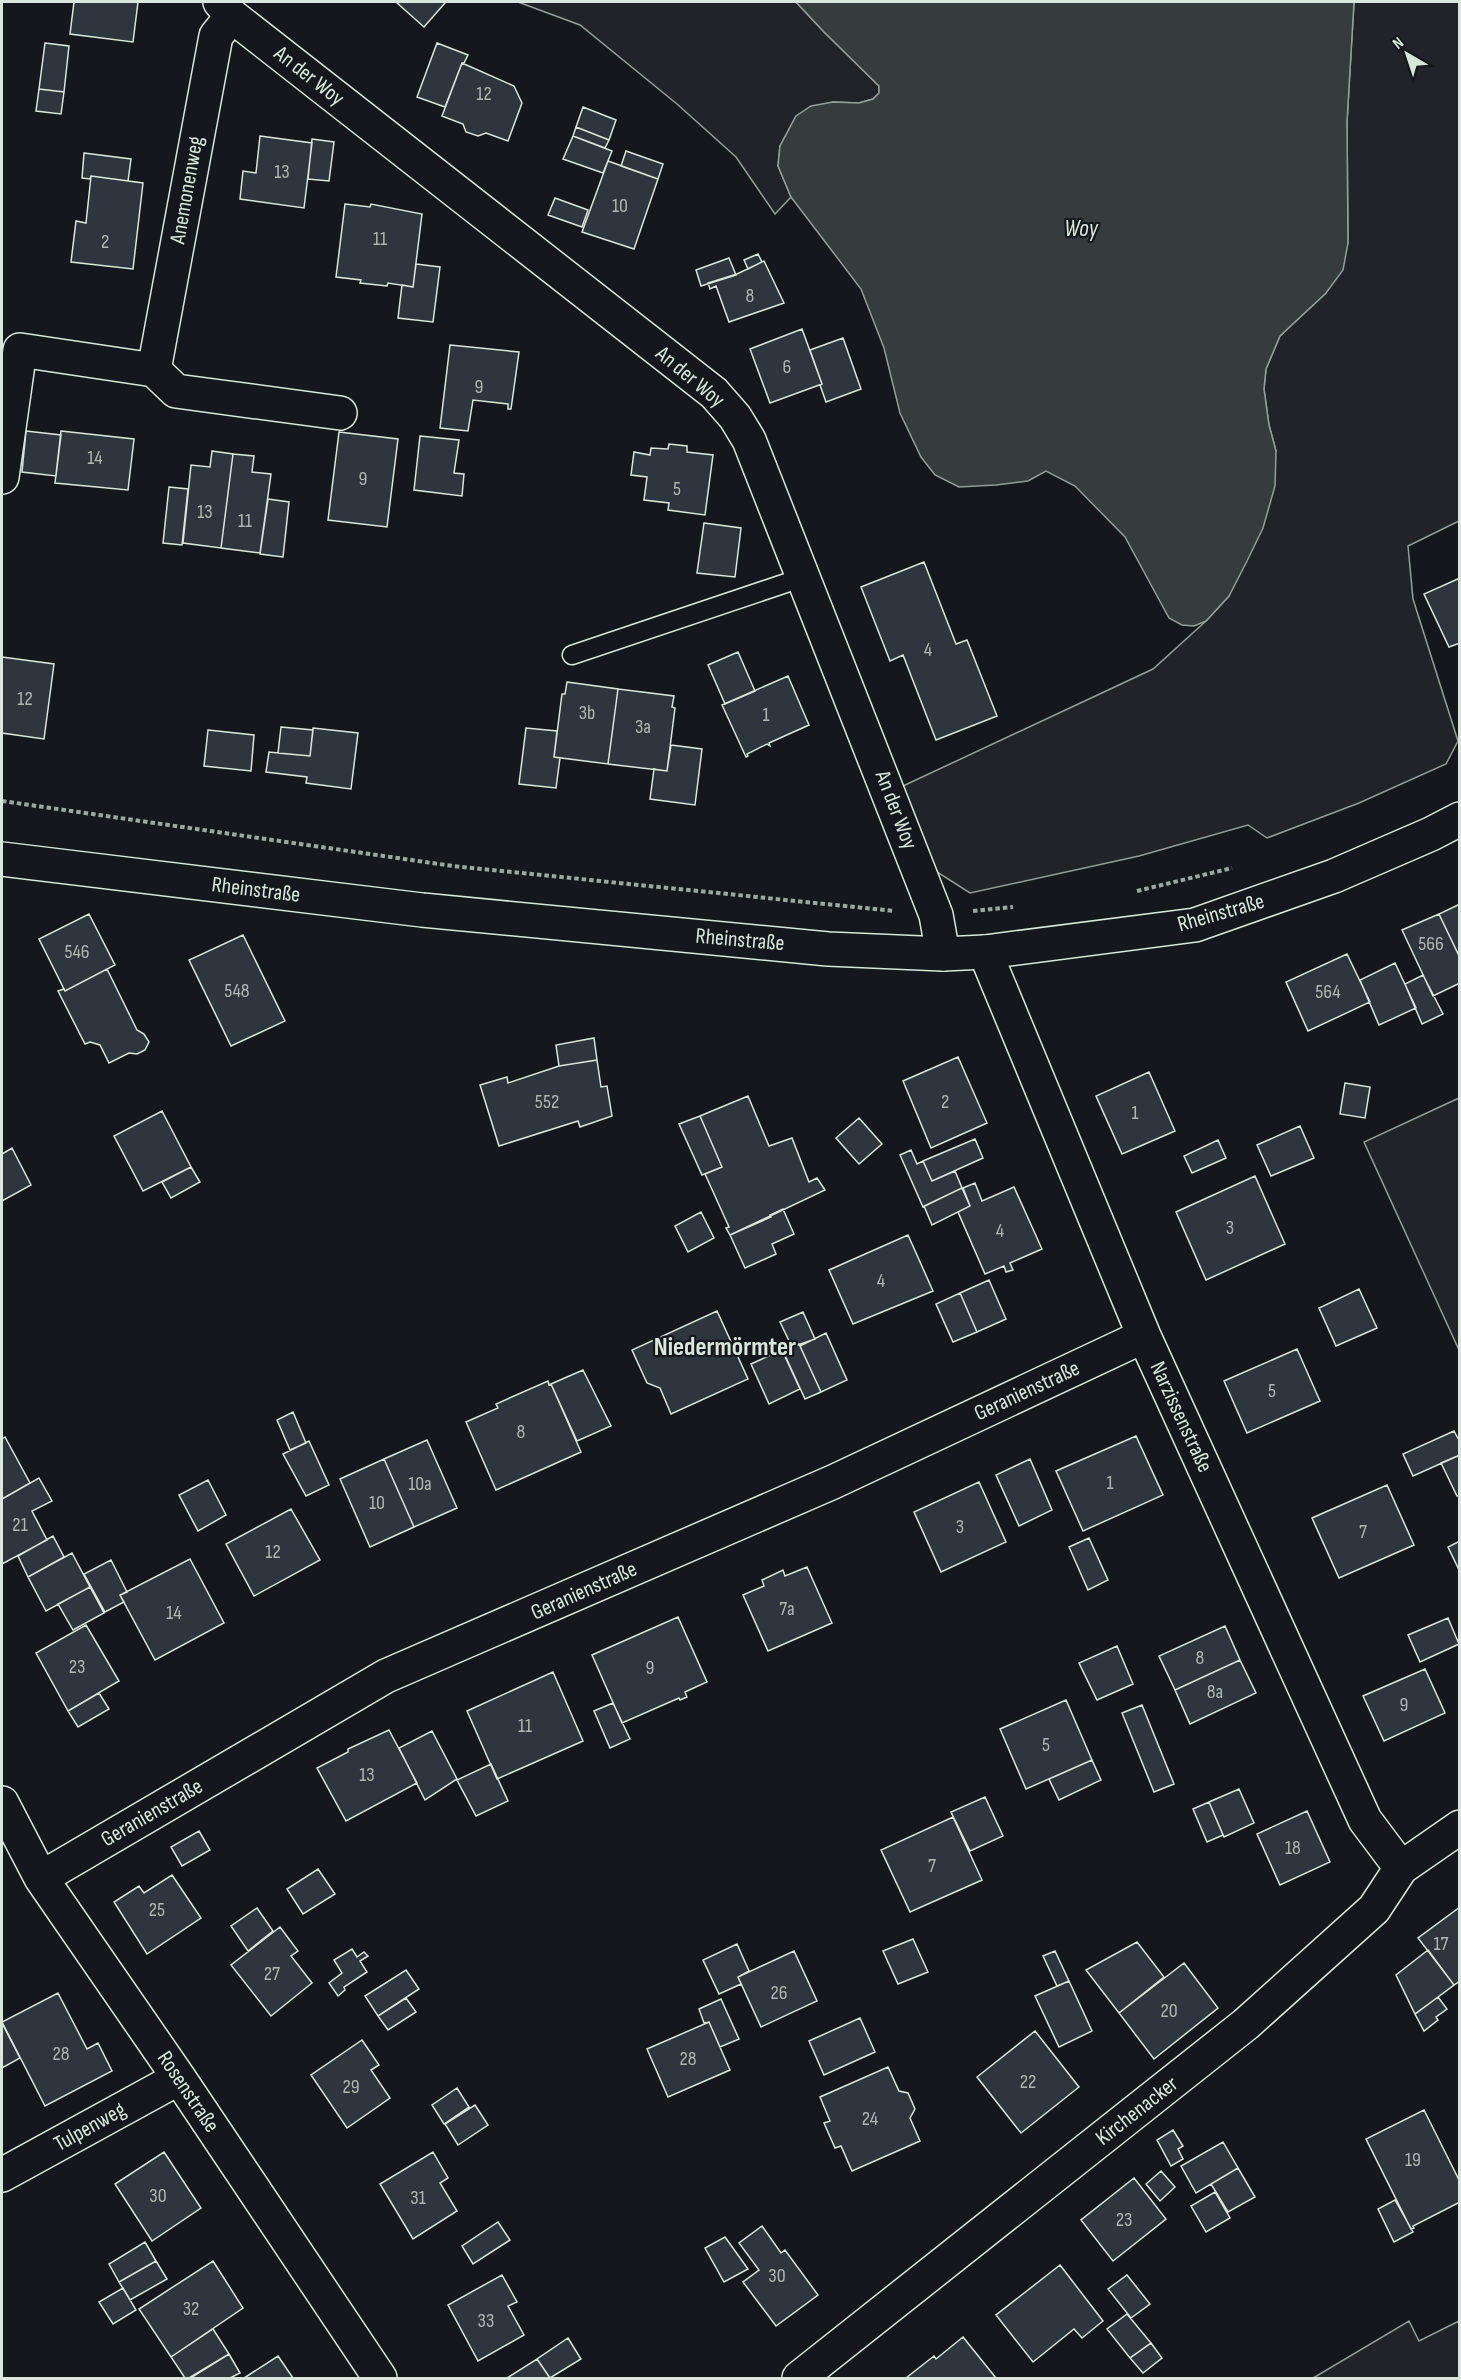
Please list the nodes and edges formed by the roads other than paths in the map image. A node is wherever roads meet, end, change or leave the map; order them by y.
1 (226, 9) edge
2 (154, 370) junction
3 (340, 413) dead end
4 (2, 477) edge
5 (804, 577) junction
6 (572, 655) dead end
7 (1460, 819) edge
8 (2, 859) edge
9 (985, 952) junction
10 (944, 954) junction
11 (1144, 1336) junction
12 (2, 1803) edge
13 (1460, 1827) edge
14 (1401, 1868) junction
15 (41, 1878) junction
16 (179, 2078) junction
17 (2, 2175) edge
18 (381, 2379) edge
19 (799, 2379) edge

1 - 2 street, Anemonenweg
1 - 5 street, An der Woy
2 - 3 street
2 - 4 street
5 - 6 lane
5 - 10 street, An der Woy
7 - 9 street, Rheinstraße
8 - 10 street, Rheinstraße
9 - 10 street, Rheinstraße
9 - 11 street, Narzissenstraße
11 - 14 street, Narzissenstraße
11 - 15 street, Geranienstraße
12 - 15 street, Rosenstraße
13 - 14 street, Kirchenacker
14 - 19 street, Kirchenacker
15 - 16 street, Rosenstraße
16 - 17 street, Tulpenweg
16 - 18 street, Rosenstraße

